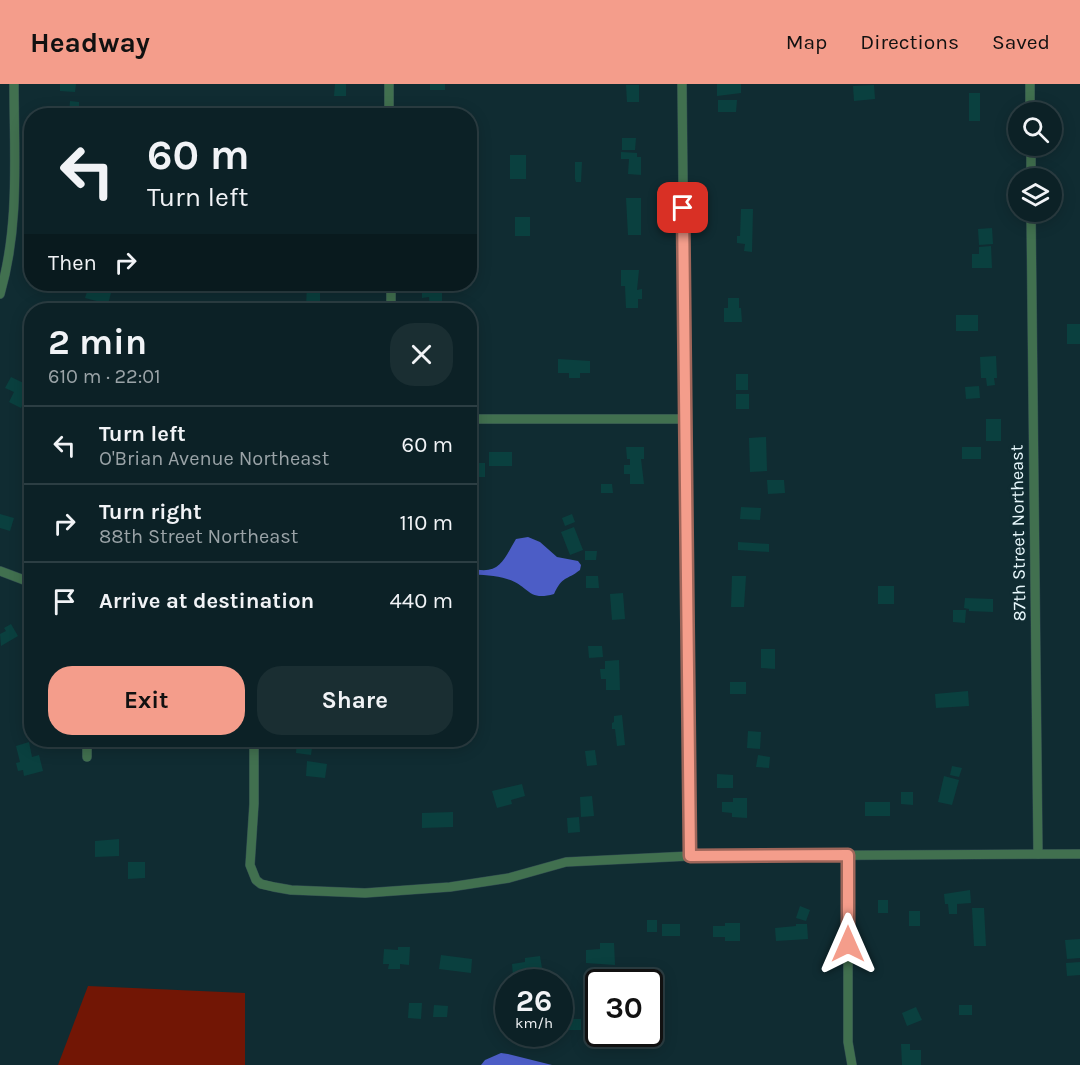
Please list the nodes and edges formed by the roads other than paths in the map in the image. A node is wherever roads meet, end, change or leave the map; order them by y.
1 (14, 84) edge
2 (389, 84) edge
3 (682, 84) edge
4 (1030, 84) edge
5 (1030, 102) edge
6 (389, 108) edge
7 (1031, 222) edge
8 (0, 294) edge
9 (477, 419) edge
10 (685, 419) junction
11 (0, 571) edge
12 (24, 580) edge
13 (87, 747) edge
14 (254, 747) edge
15 (87, 757) dead end
16 (1038, 854) junction
17 (1080, 854) edge
18 (848, 855) junction
19 (690, 856) junction
20 (852, 1065) edge

1 - 8 street
2 - 6 street
3 - 10 street
4 - 5 street
7 - 16 street, 87th Street Northeast
9 - 10 street
10 - 19 street
11 - 12 street
13 - 15 street
14 - 19 street
16 - 17 street
16 - 18 street
18 - 19 street
18 - 20 street

